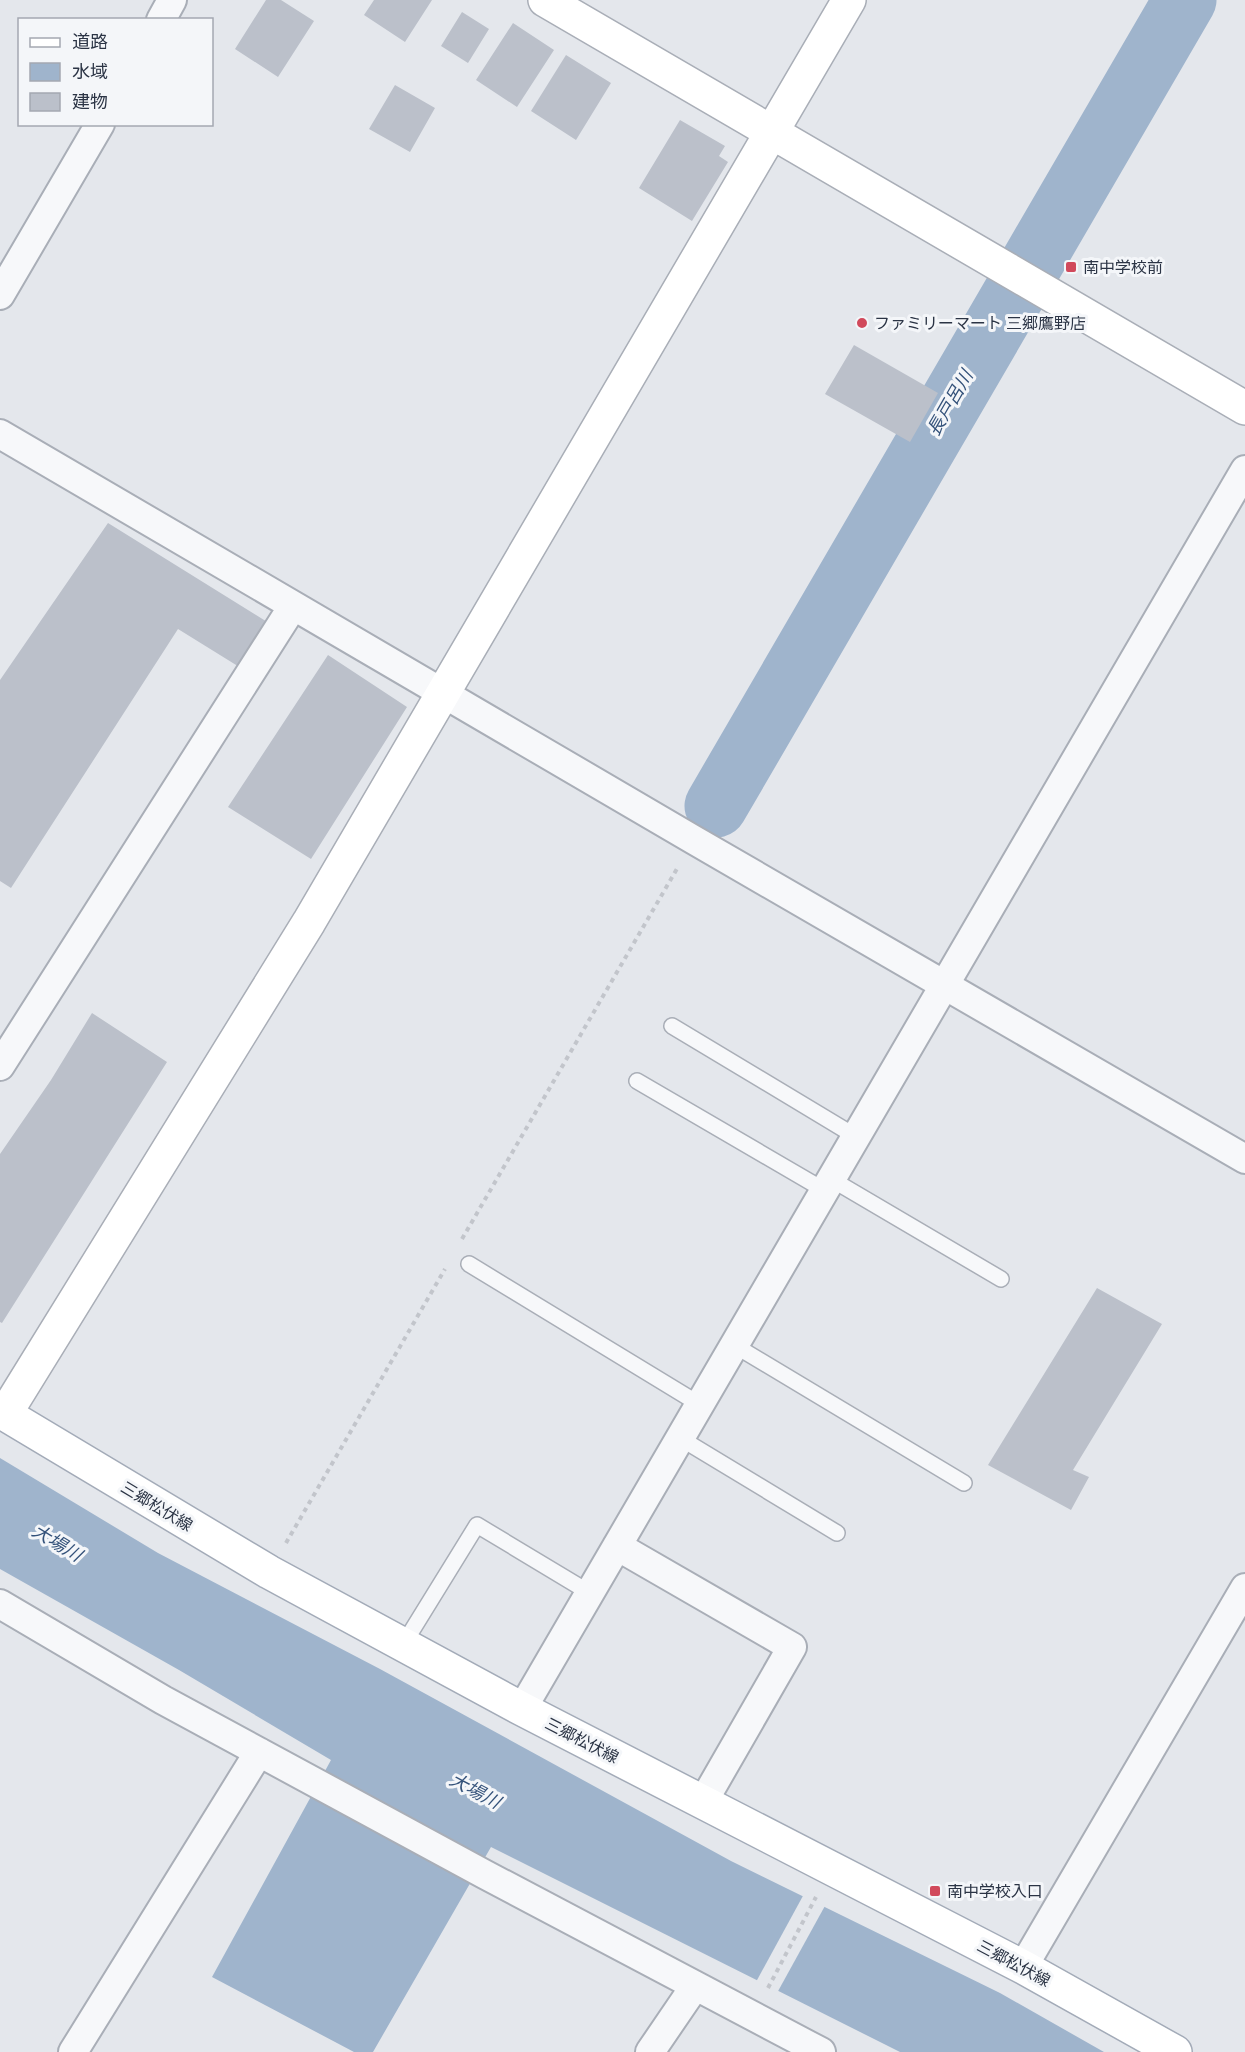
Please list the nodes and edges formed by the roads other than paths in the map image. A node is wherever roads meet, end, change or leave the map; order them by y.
1 (172, 0) edge
2 (545, 0) edge
3 (849, 0) edge
4 (162, 18) edge
5 (99, 126) edge
6 (772, 132) junction
7 (0, 296) edge
8 (1245, 408) edge
9 (0, 434) edge
10 (1245, 470) edge
11 (293, 606) junction
12 (444, 694) junction
13 (944, 985) junction
14 (672, 1026) dead end
15 (0, 1066) edge
16 (637, 1081) dead end
17 (855, 1136) junction
18 (1245, 1159) edge
19 (827, 1185) junction
20 (470, 1264) dead end
21 (1001, 1279) dead end
22 (734, 1345) junction
23 (699, 1404) junction
24 (2, 1412) edge
25 (680, 1438) junction
26 (964, 1483) dead end
27 (837, 1533) dead end
28 (617, 1546) junction
29 (1245, 1588) edge
30 (590, 1593) junction
31 (0, 1604) edge
32 (403, 1645) junction
33 (522, 1709) junction
34 (259, 1752) junction
35 (703, 1802) junction
36 (1023, 1967) junction
37 (695, 1986) junction
38 (73, 2052) edge
39 (650, 2052) edge
40 (821, 2052) edge
41 (1175, 2052) edge

1 - 4 street
2 - 6 street
3 - 6 street
5 - 7 street
6 - 8 street
6 - 12 street
9 - 11 street
10 - 13 street
11 - 12 street
11 - 15 street
12 - 13 street
12 - 24 street
13 - 17 street
13 - 18 street
14 - 17 lane
16 - 19 lane
17 - 19 street
19 - 21 lane
19 - 22 street
20 - 23 lane
22 - 23 street
22 - 26 lane
23 - 25 street
24 - 32 street, 三郷松伏線
25 - 27 lane
25 - 28 street
28 - 30 street
28 - 35 street
29 - 36 street
30 - 32 lane
30 - 33 street
31 - 34 street
32 - 33 street, 三郷松伏線
33 - 35 street, 三郷松伏線
34 - 37 street
34 - 38 street
35 - 36 street, 三郷松伏線
36 - 41 street, 三郷松伏線
37 - 39 street
37 - 40 street

